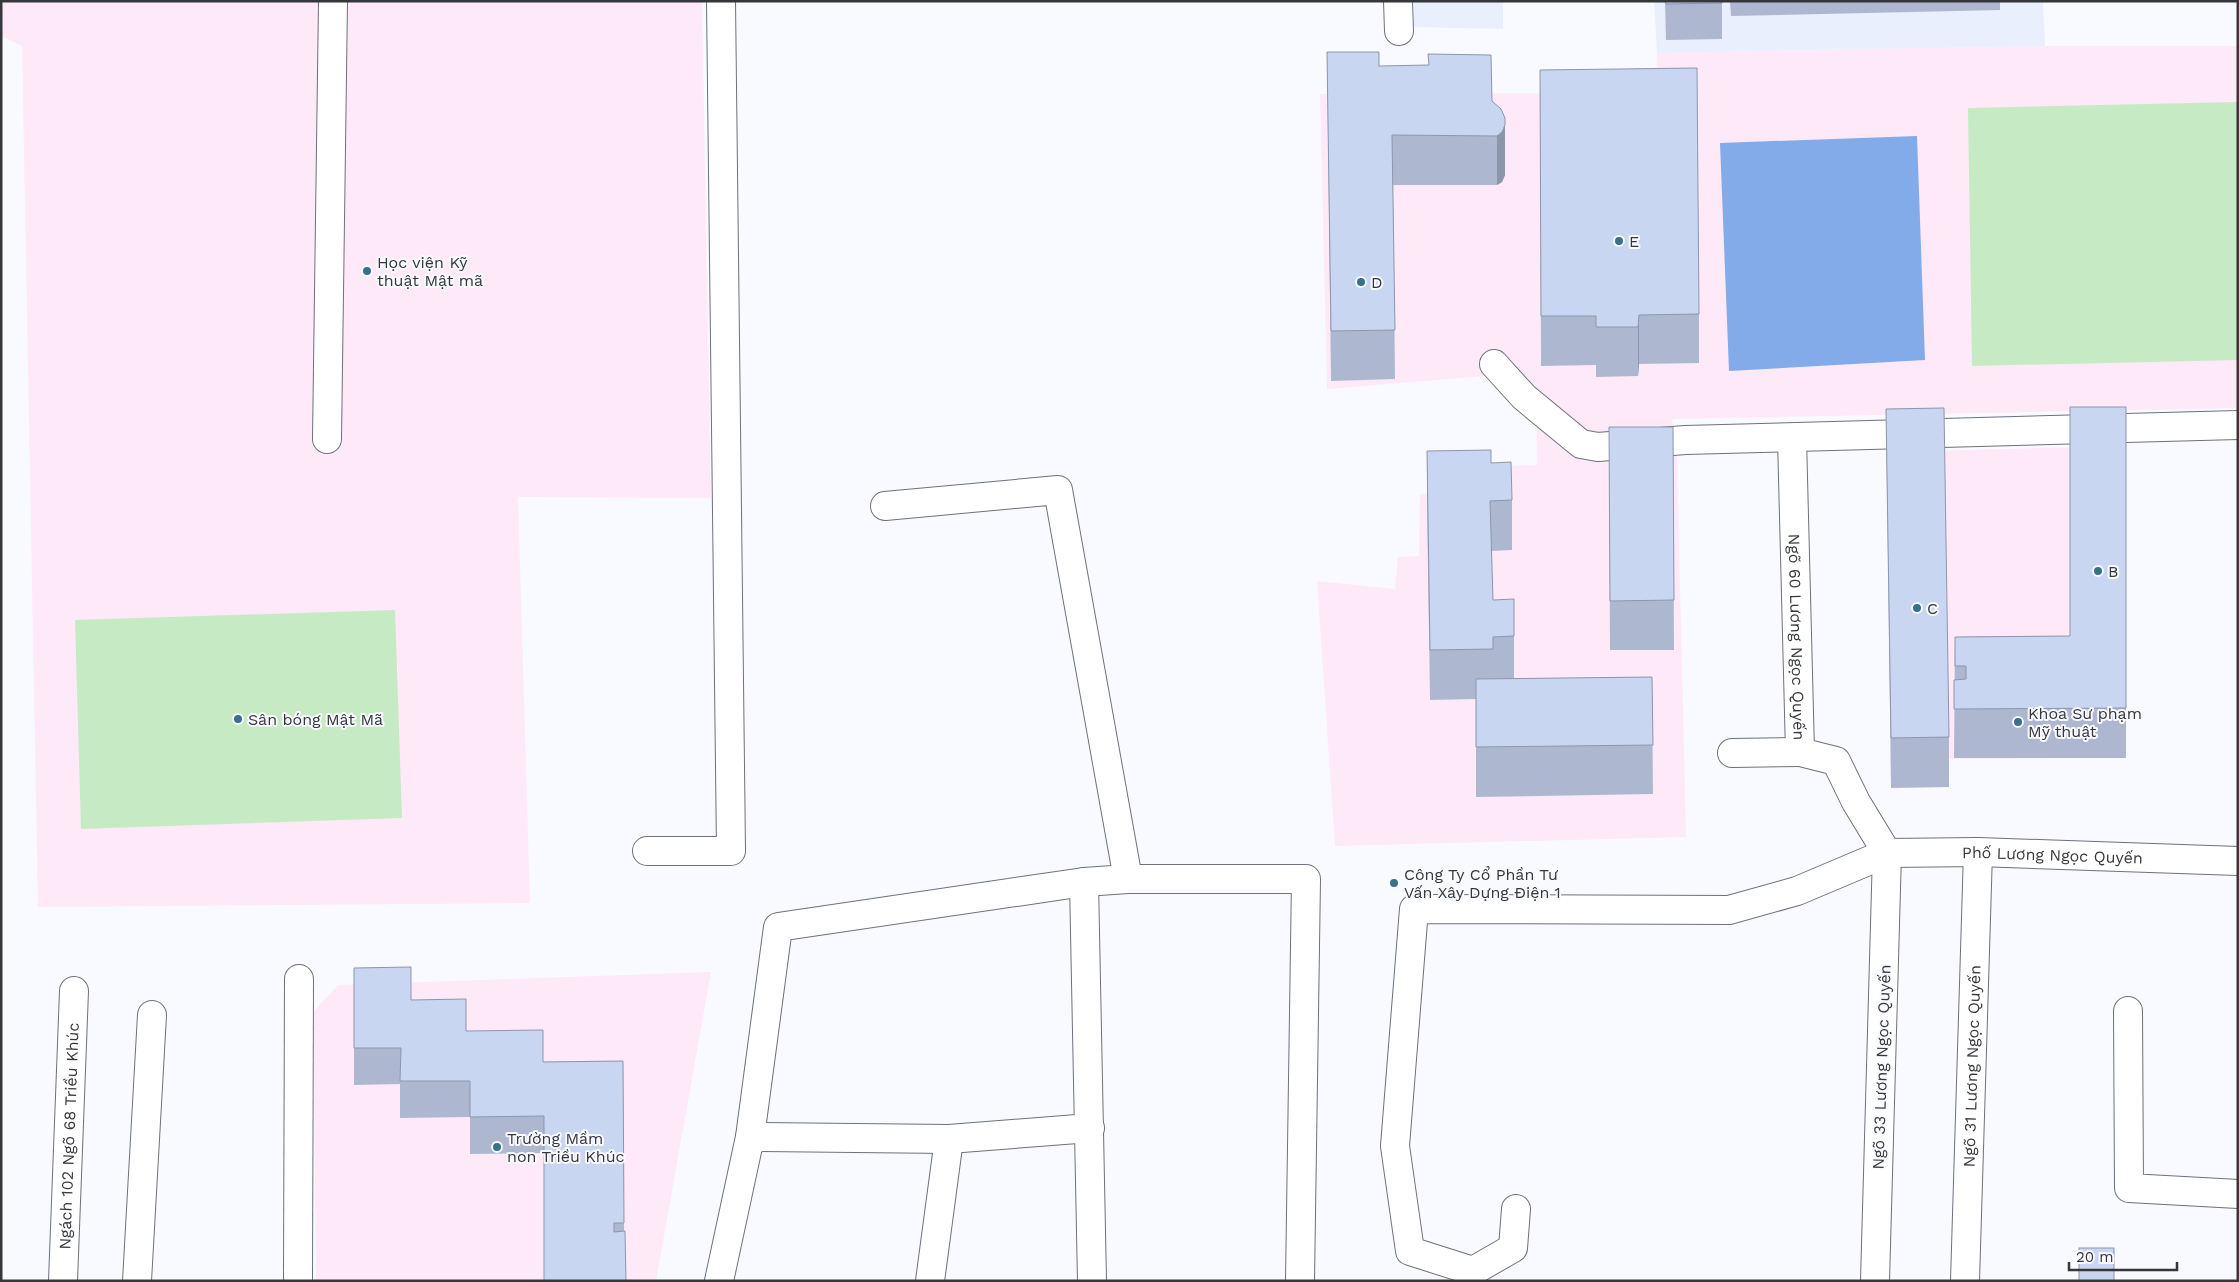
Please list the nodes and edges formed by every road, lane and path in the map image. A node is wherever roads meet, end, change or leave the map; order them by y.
1 (333, 1) edge
2 (721, 1) edge
3 (1398, 1) edge
4 (1399, 32) dead end
5 (1494, 364) dead end
6 (2238, 424) edge
7 (1792, 438) junction
8 (327, 440) dead end
9 (885, 506) dead end
10 (1800, 752) junction
11 (1732, 753) dead end
12 (647, 852) dead end
13 (1978, 852) junction
14 (1878, 857) junction
15 (2238, 861) edge
16 (1128, 879) junction
17 (1084, 882) junction
18 (299, 979) dead end
19 (74, 991) dead end
20 (2128, 1011) dead end
21 (152, 1015) dead end
22 (1090, 1128) junction
23 (750, 1137) junction
24 (949, 1139) junction
25 (2238, 1194) edge
26 (1516, 1209) dead end
27 (63, 1281) edge
28 (137, 1281) edge
29 (298, 1281) edge
30 (718, 1281) edge
31 (930, 1281) edge
32 (1092, 1281) edge
33 (1300, 1281) edge
34 (1874, 1281) edge
35 (1965, 1281) edge

1 - 8 street
2 - 12 street
3 - 4 street
5 - 7 street
6 - 7 street
7 - 10 street, Ngõ 60 Lương Ngọc Quyến
9 - 16 street
10 - 11 street
10 - 14 street, Ngõ 60 Lương Ngọc Quyến
13 - 14 street, Phố Lương Ngọc Quyến
13 - 15 street, Phố Lương Ngọc Quyến
13 - 35 street, Ngõ 31 Lương Ngọc Quyến
14 - 26 street
14 - 34 street, Ngõ 33 Lương Ngọc Quyến
16 - 17 street
16 - 33 street
17 - 22 street
17 - 23 street
18 - 29 street
19 - 27 street, Ngách 102 Ngõ 68 Triều Khúc
20 - 25 street
21 - 28 street
22 - 24 street
22 - 32 street
23 - 24 street
23 - 30 street
24 - 31 street

